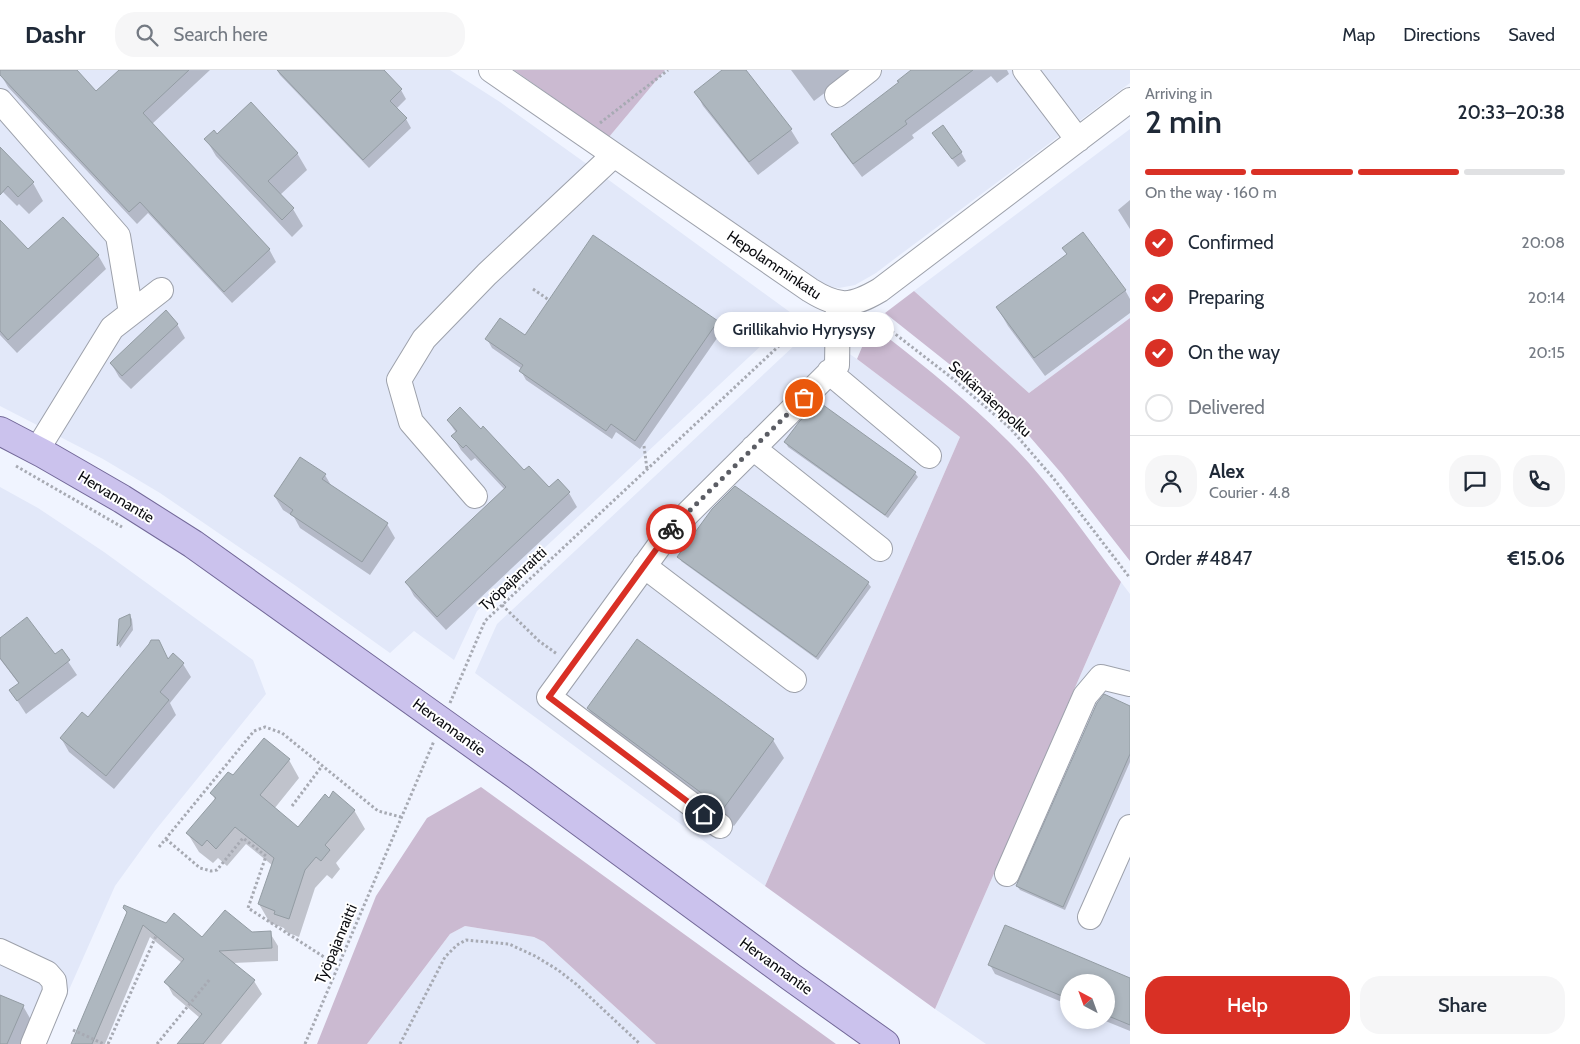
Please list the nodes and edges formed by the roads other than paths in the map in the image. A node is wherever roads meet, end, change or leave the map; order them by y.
1 (491, 70) edge
2 (869, 70) edge
3 (1025, 70) edge
4 (837, 96) dead end
5 (0, 100) edge
6 (1130, 100) edge
7 (1078, 140) junction
8 (614, 155) junction
9 (161, 290) dead end
10 (839, 302) junction
11 (131, 313) junction
12 (829, 372) junction
13 (0, 431) edge
14 (753, 448) junction
15 (37, 450) junction
16 (929, 456) dead end
17 (475, 496) dead end
18 (880, 549) dead end
19 (644, 566) junction
20 (794, 680) dead end
21 (1130, 684) edge
22 (720, 826) dead end
23 (1130, 827) edge
24 (1007, 874) dead end
25 (1090, 916) dead end
26 (0, 951) edge
27 (33, 1044) edge
28 (885, 1044) edge

1 - 8 street, Hepolamminkatu
2 - 4 street
3 - 7 street
5 - 11 street
6 - 7 street
7 - 10 street
8 - 10 street, Hepolamminkatu
8 - 17 street
9 - 11 street
10 - 12 street
11 - 15 street
12 - 14 street
12 - 16 street
13 - 15 main road, Hervannantie
14 - 18 street
14 - 19 street
15 - 28 main road, Hervannantie
19 - 20 street
19 - 22 street
21 - 24 street
23 - 25 street
26 - 27 street

